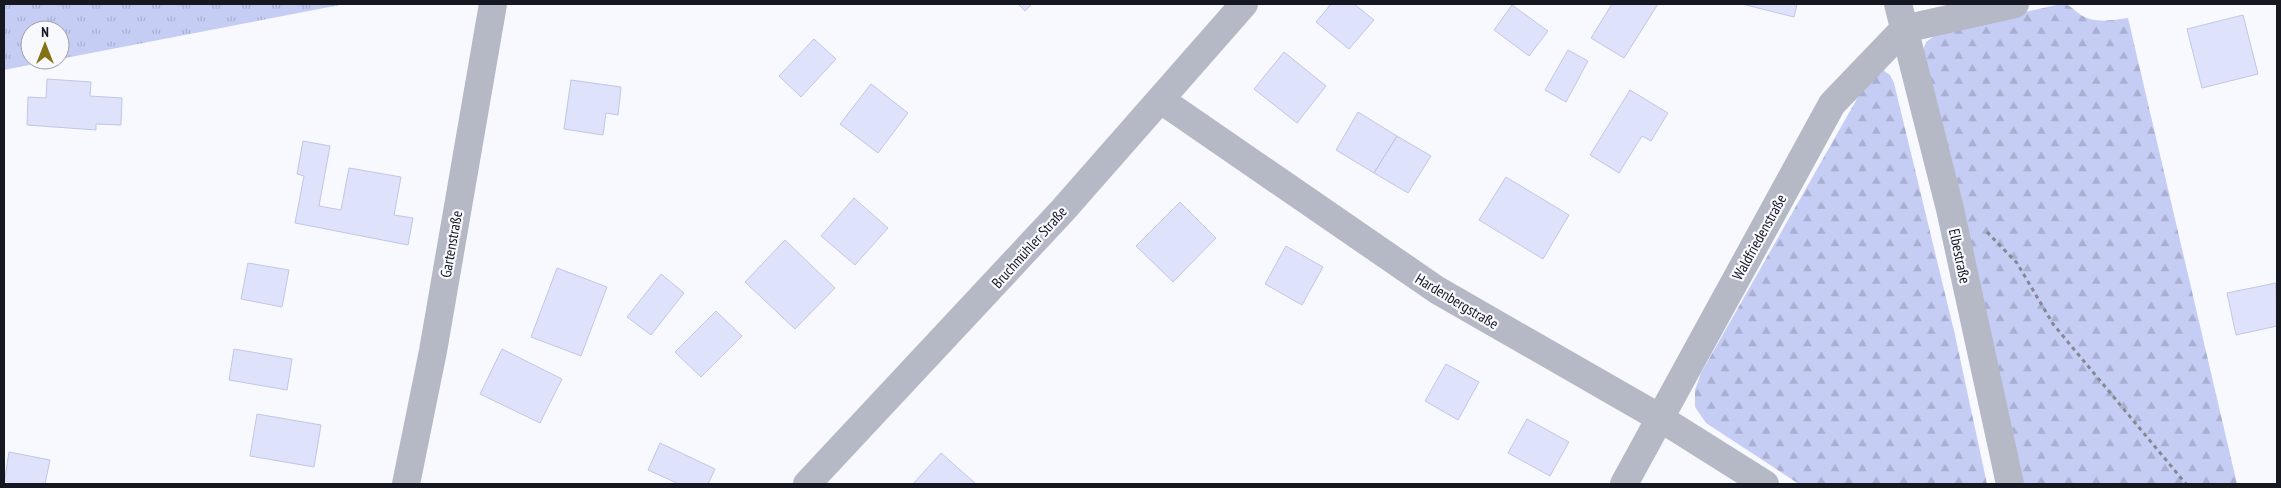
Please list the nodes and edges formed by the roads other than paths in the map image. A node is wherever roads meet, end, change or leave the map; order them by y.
1 (493, 4) edge
2 (1244, 4) edge
3 (2016, 4) edge
4 (1901, 16) edge
5 (1160, 100) junction
6 (1660, 418) junction
7 (406, 484) edge
8 (807, 484) edge
9 (1624, 484) edge
10 (1765, 484) edge
11 (2010, 484) edge

1 - 7 street, Gartenstraße
2 - 5 street, Bruchmühler Straße
3 - 4 street
4 - 6 street, Waldfriedenstraße
4 - 11 street, Elbestraße
5 - 6 street, Hardenbergstraße
5 - 8 street, Bruchmühler Straße
6 - 9 street, Waldfriedenstraße
6 - 10 street, Hardenbergstraße

